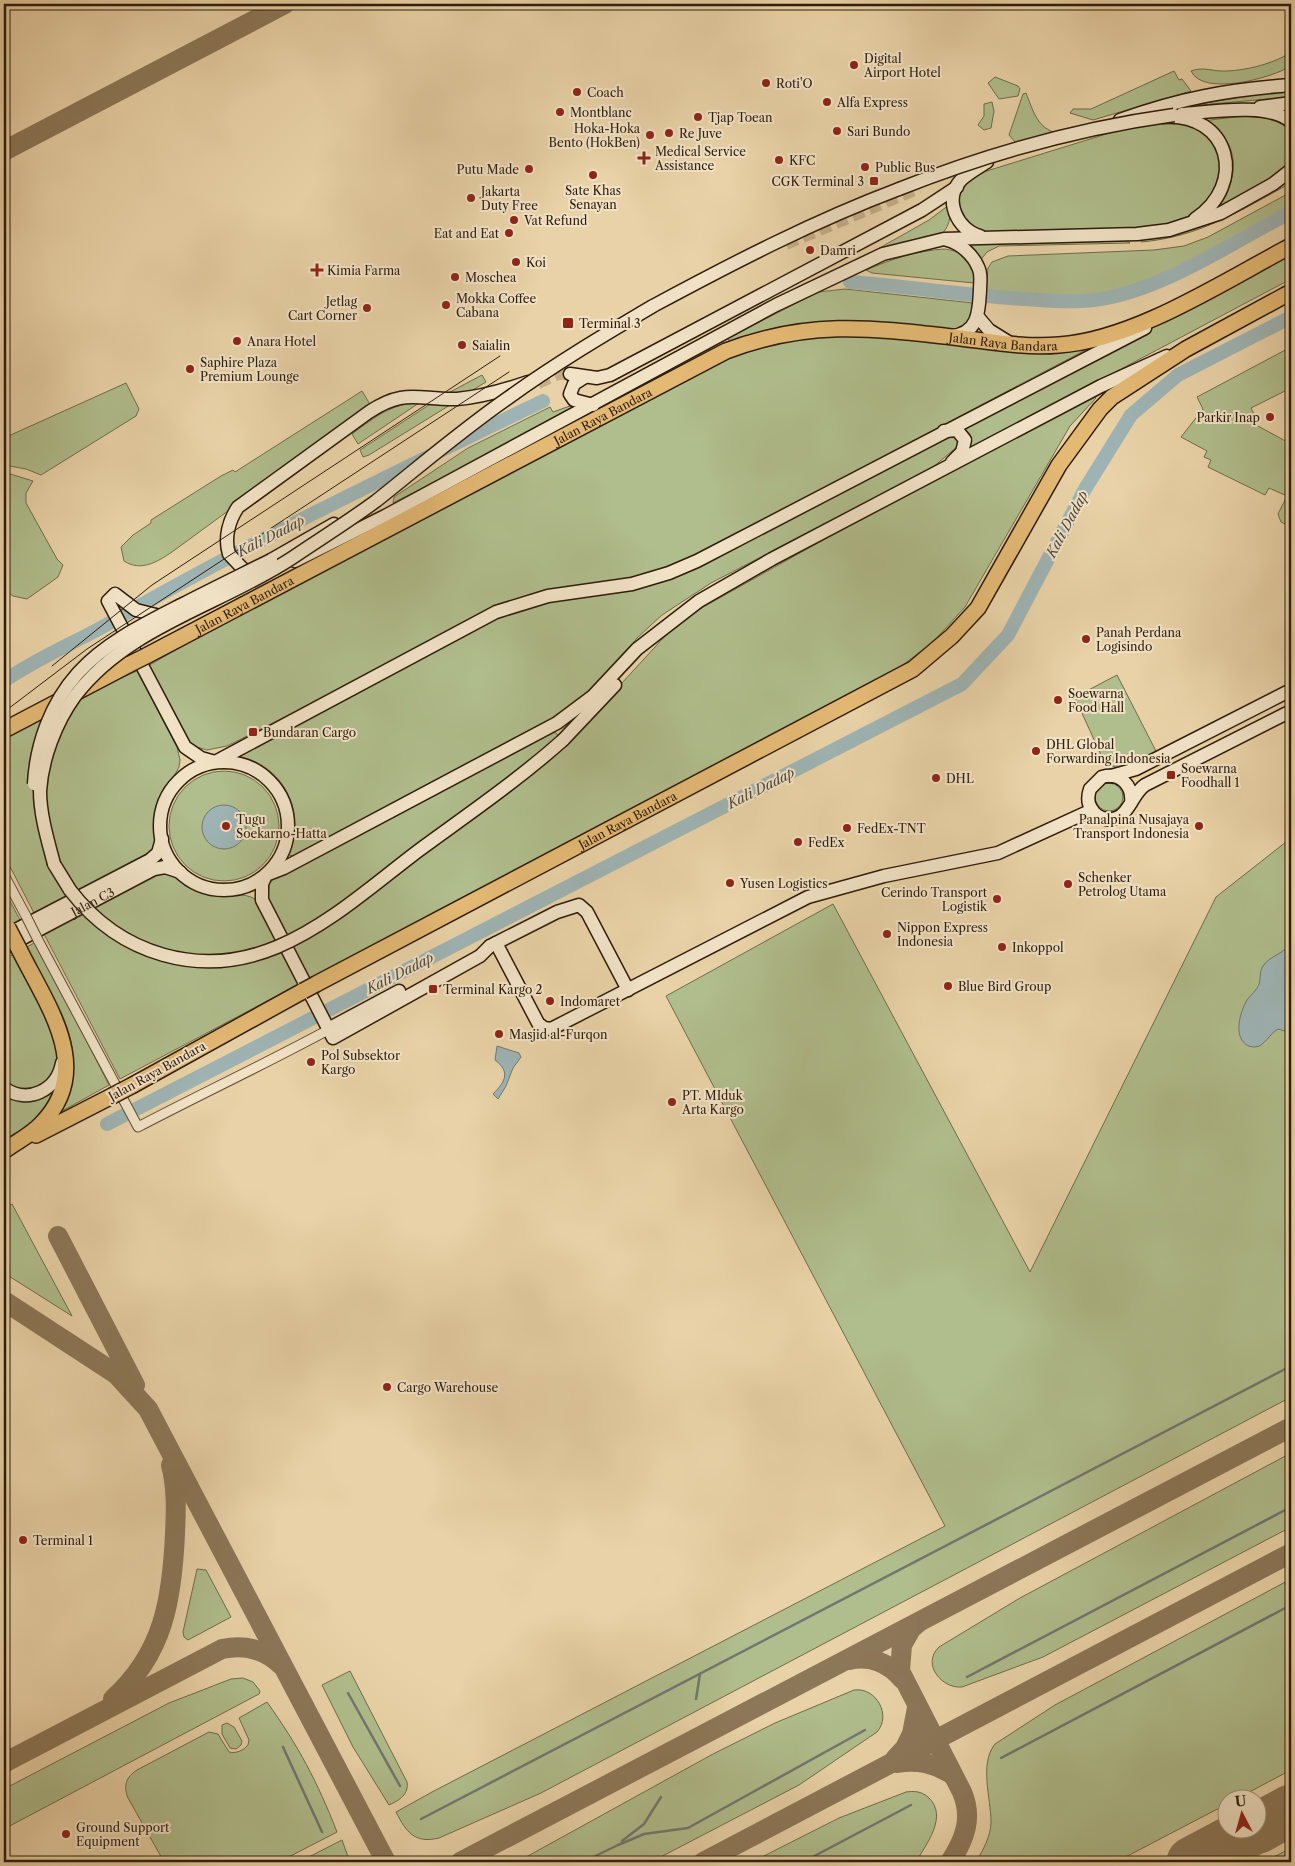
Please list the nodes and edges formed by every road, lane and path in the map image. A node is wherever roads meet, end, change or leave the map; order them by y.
1 (1291, 85) edge
2 (1291, 103) edge
3 (1233, 111) junction
4 (1116, 122) junction
5 (1291, 122) edge
6 (987, 162) junction
7 (1291, 170) edge
8 (956, 187) junction
9 (919, 188) tunnel mouth
10 (954, 209) junction
11 (1184, 226) junction
12 (1122, 234) junction
13 (1000, 238) junction
14 (941, 240) junction
15 (1144, 245) dead end
16 (1291, 246) edge
17 (1291, 292) edge
18 (1169, 310) junction
19 (978, 315) junction
20 (941, 336) junction
21 (1017, 345) junction
22 (1186, 349) junction
23 (551, 374) tunnel mouth
24 (570, 374) tunnel mouth
25 (585, 377) junction
26 (524, 394) dead end
27 (593, 405) junction
28 (942, 432) junction
29 (936, 473) junction
30 (270, 574) junction
31 (663, 627) junction
32 (1291, 690) edge
33 (1291, 711) edge
34 (4, 730) edge
35 (186, 747) junction
36 (216, 762) junction
37 (1112, 776) junction
38 (183, 778) junction
39 (1131, 803) junction
40 (1092, 810) junction
41 (162, 837) junction
42 (54, 864) junction
43 (182, 873) junction
44 (4, 875) edge
45 (266, 875) junction
46 (241, 888) junction
47 (262, 900) junction
48 (5, 928) edge
49 (493, 945) junction
50 (11, 949) edge
51 (628, 990) junction
52 (50, 1010) junction
53 (328, 1029) junction
54 (4, 1088) edge
55 (4, 1151) edge

1 - 4 street
2 - 3 street
3 - 5 street, Jalan Raya Bandara
3 - 42 street, Jalan Raya Bandara, bridge
4 - 6 street
4 - 11 street
6 - 8 street
6 - 9 street
7 - 11 street, Jalan Raya Bandara
8 - 10 street
8 - 25 street
10 - 13 street
10 - 14 street
11 - 12 street, Jalan Raya Bandara
12 - 13 street, Jalan Raya Bandara
12 - 15 street
13 - 14 street, Jalan Raya Bandara
14 - 19 street
14 - 27 street, Jalan Raya Bandara
16 - 18 main road, Jalan Raya Bandara
17 - 22 main road, Jalan Raya Bandara
18 - 21 main road, Jalan Raya Bandara
18 - 28 street, Jalan Raya Bandara
19 - 20 street
19 - 21 street
20 - 21 main road, Jalan Raya Bandara
20 - 34 main road, Jalan Raya Bandara, bridge
22 - 29 street, Jalan Raya Bandara
22 - 55 main road, Jalan Raya Bandara, bridge
23 - 30 street
24 - 25 street
25 - 27 street
26 - 42 street, bridge
27 - 30 street, Jalan Raya Bandara
28 - 29 street
28 - 36 street, Jalan Raya Bandara
29 - 31 street, Jalan Raya Bandara
30 - 35 street, Jalan Raya Bandara
31 - 42 street, Jalan Raya Bandara, bridge
31 - 45 street, Jalan Raya Bandara
32 - 37 street
33 - 39 street
35 - 36 street
35 - 38 street
36 - 38 street
36 - 45 street
37 - 39 street
37 - 40 street
38 - 41 street
39 - 40 street
40 - 51 street
41 - 43 street
41 - 48 street, Jalan C3
43 - 46 street
43 - 50 street, Jalan C3
44 - 53 street, bridge
45 - 46 street
45 - 47 street
46 - 47 street
47 - 53 street
48 - 50 main road, bridge
49 - 51 street
49 - 51 street
49 - 53 street
50 - 52 main road
52 - 54 street
52 - 55 main road

